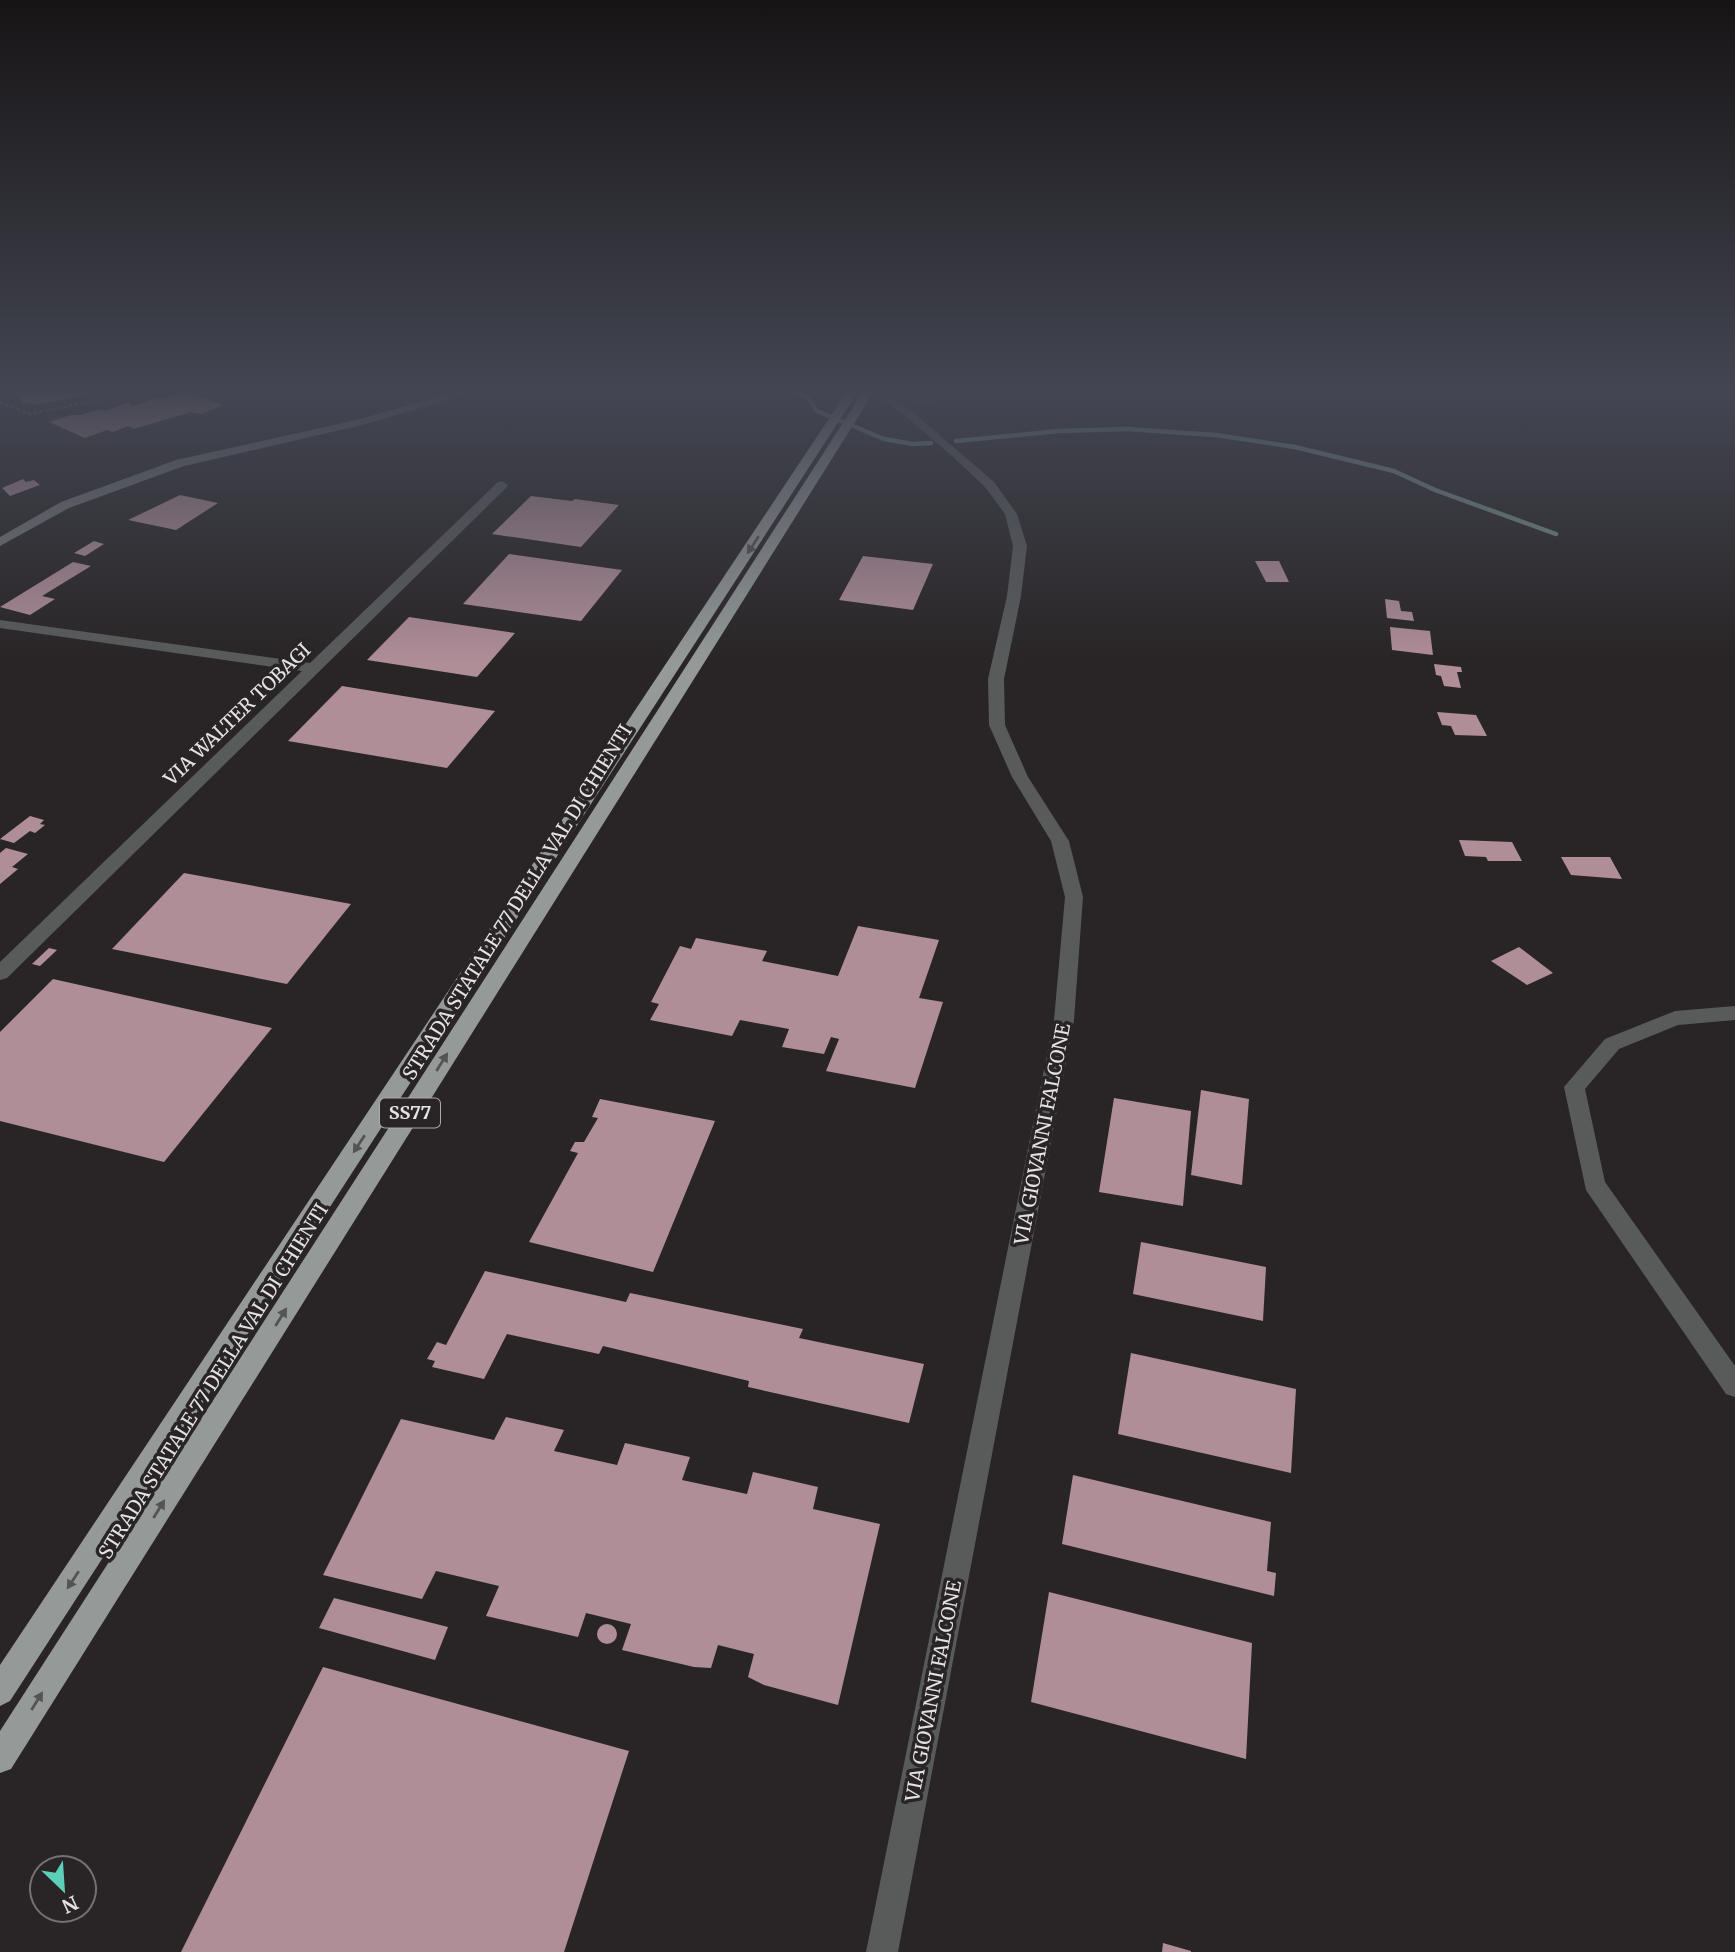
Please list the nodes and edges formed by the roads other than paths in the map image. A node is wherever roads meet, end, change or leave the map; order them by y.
1 (130, 481) edge
2 (804, 481) edge
3 (804, 481) edge
4 (985, 481) edge
5 (502, 485) dead end
6 (0, 542) edge
7 (0, 624) edge
8 (313, 668) junction
9 (0, 973) edge
10 (1735, 1013) edge
11 (1735, 1385) edge
12 (0, 1691) edge
13 (0, 1758) edge
14 (881, 1952) edge

1 - 6 main road
2 -> 12 highway, STRADA STATALE 77 DELLA VAL DI CHIENTI / SS77
13 -> 3 highway, STRADA STATALE 77 DELLA VAL DI CHIENTI / SS77
4 - 14 street, VIA GIOVANNI FALCONE
5 - 8 street, VIA WALTER TOBAGI
7 - 8 street
8 - 9 street, VIA WALTER TOBAGI
10 - 11 street

